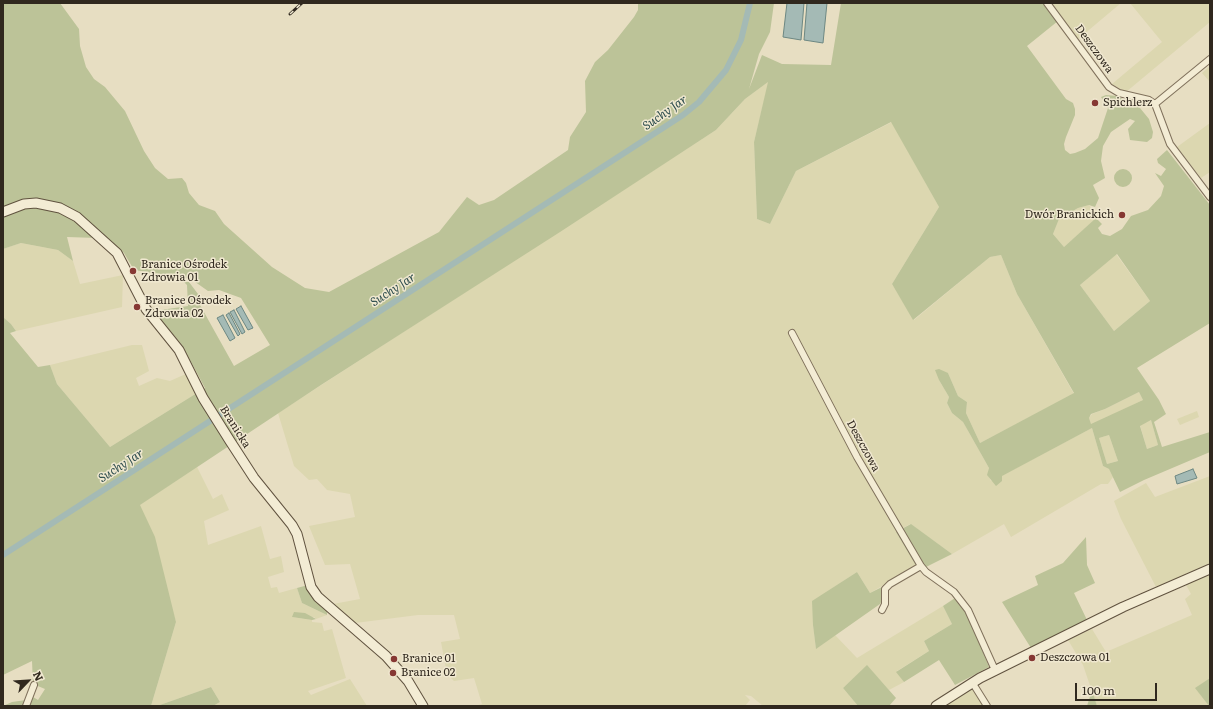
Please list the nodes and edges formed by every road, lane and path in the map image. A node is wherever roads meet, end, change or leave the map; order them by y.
1 (1047, 3) edge
2 (1210, 59) edge
3 (1156, 104) junction
4 (1210, 197) edge
5 (3, 212) edge
6 (792, 333) dead end
7 (921, 566) junction
8 (1210, 569) edge
9 (882, 610) dead end
10 (995, 670) junction
11 (972, 682) junction
12 (34, 685) dead end
13 (26, 706) edge
14 (423, 706) edge
15 (936, 706) edge
16 (988, 706) edge

1 - 3 street, Deszczowa
2 - 3 street
3 - 4 street
5 - 14 street, Branicka
6 - 7 street, Deszczowa
7 - 9 street
7 - 10 street, Deszczowa
8 - 10 street
10 - 11 street
11 - 15 street
11 - 16 street
12 - 13 street

